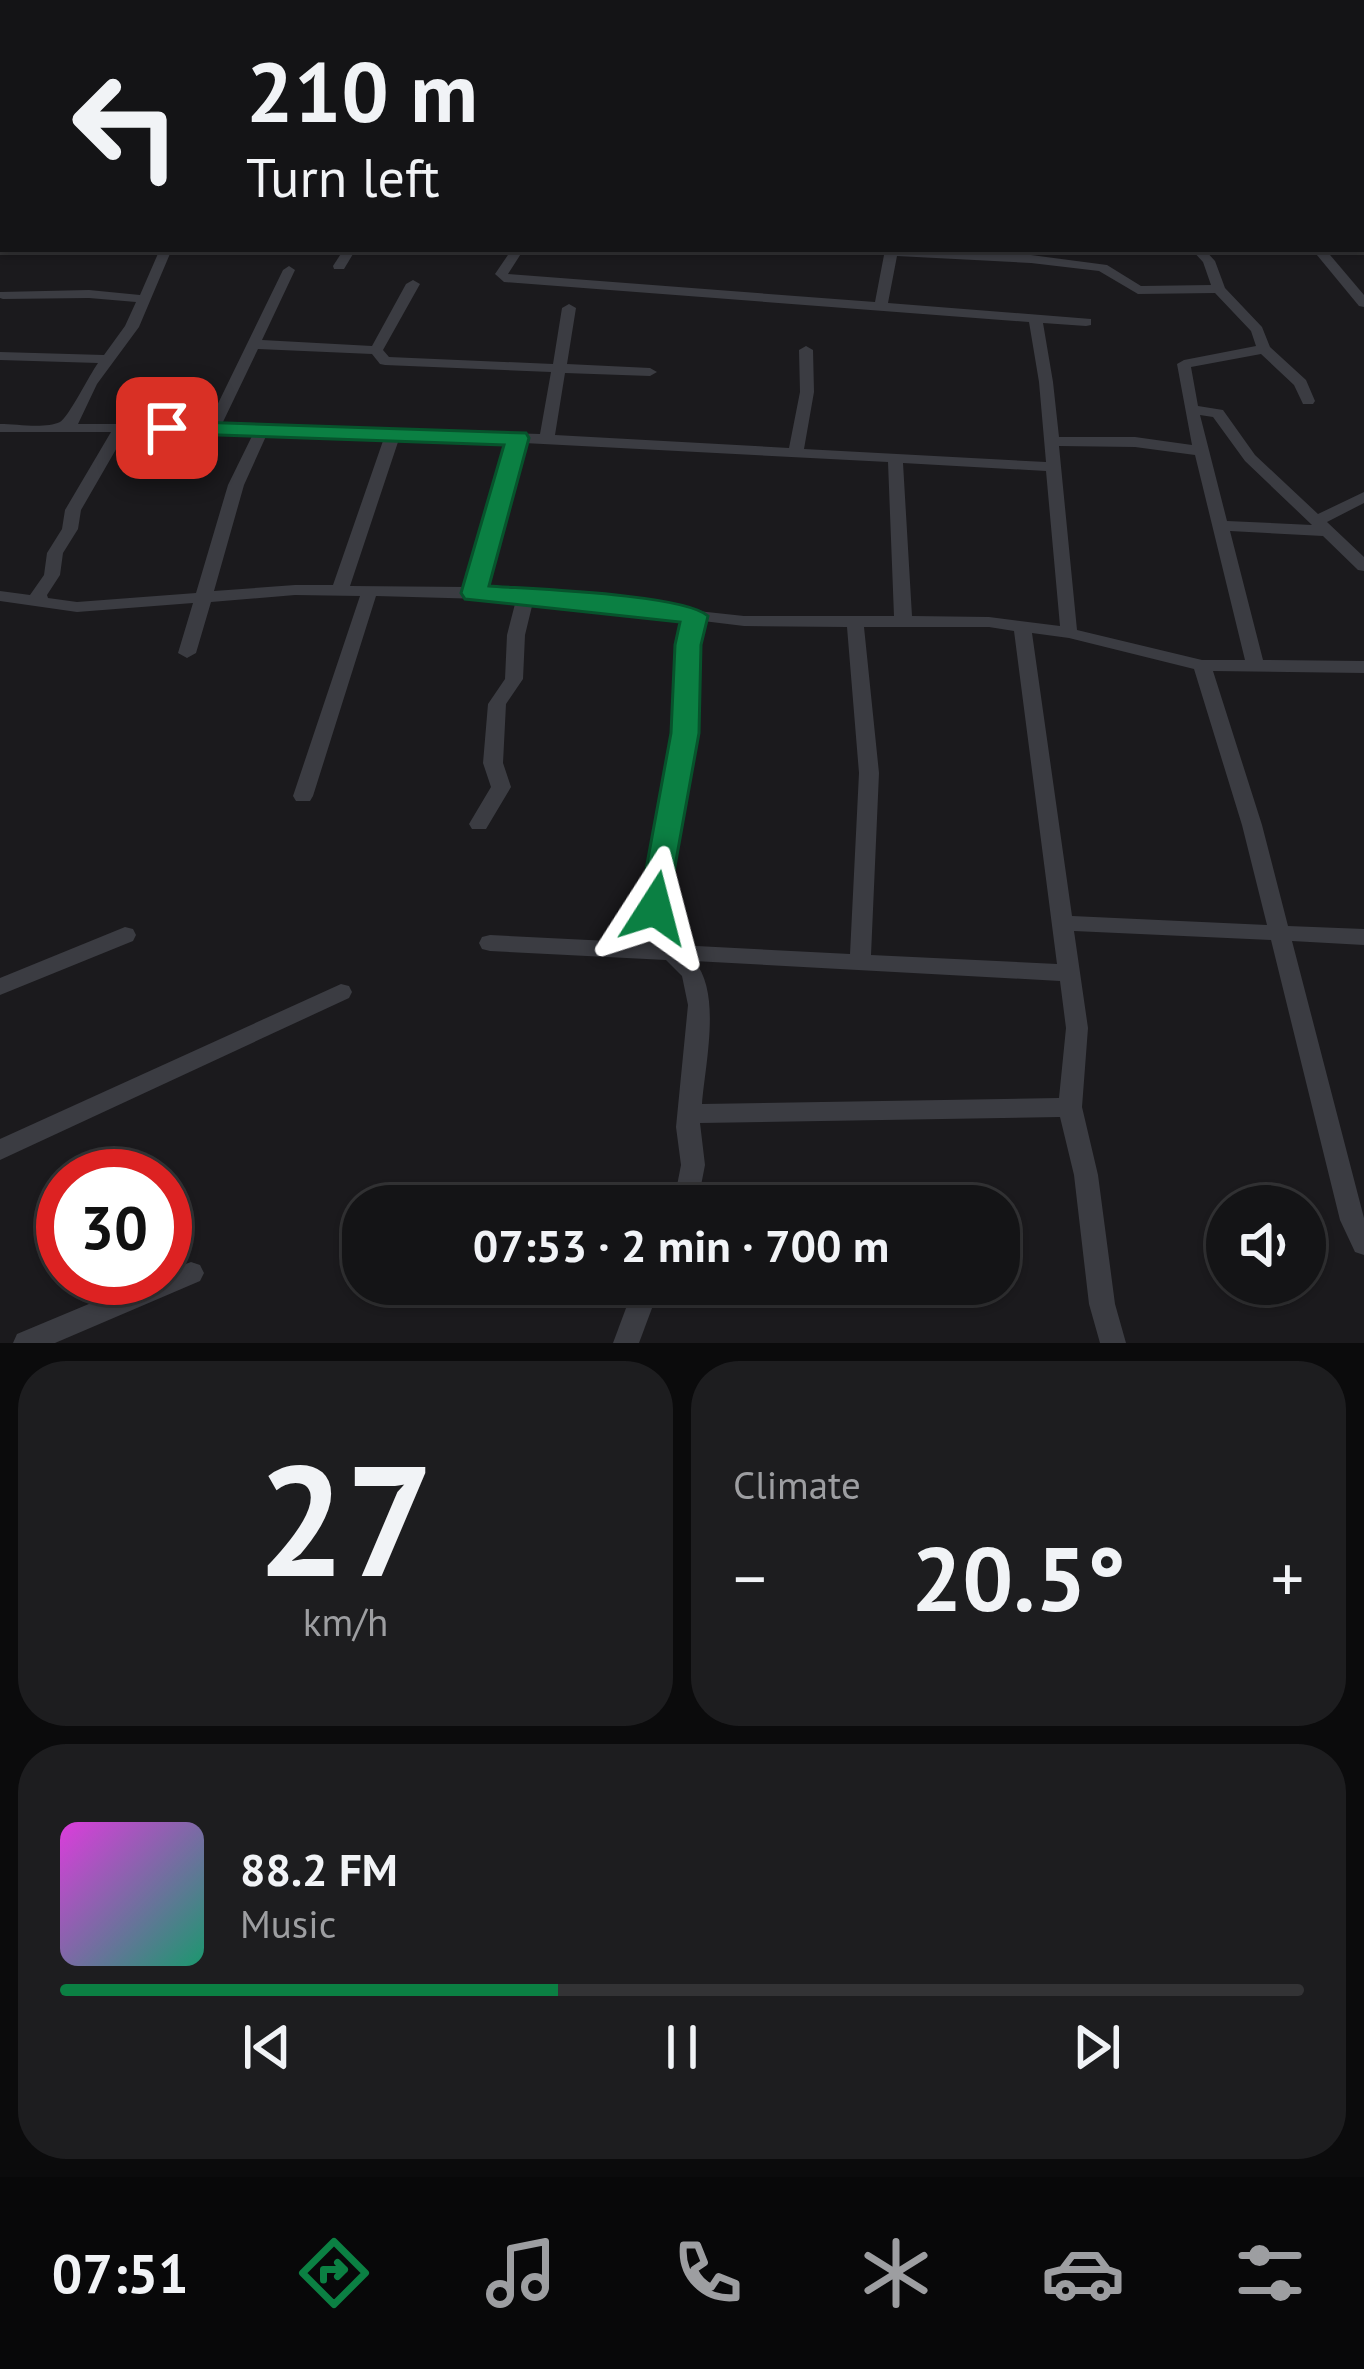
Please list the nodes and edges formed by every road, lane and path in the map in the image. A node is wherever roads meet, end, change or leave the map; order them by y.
1 (165, 252) edge
2 (348, 252) edge
3 (516, 252) edge
4 (878, 252) edge
5 (1200, 252) edge
6 (1321, 252) edge
7 (891, 253) junction
8 (1026, 254) edge
9 (339, 266) dead end
10 (289, 270) dead end
11 (413, 284) dead end
12 (1219, 289) junction
13 (3, 295) dead end
14 (144, 299) junction
15 (1364, 303) edge
16 (568, 308) dead end
17 (880, 308) junction
18 (1035, 319) junction
19 (1086, 322) dead end
20 (251, 344) junction
21 (1264, 349) junction
22 (376, 350) junction
23 (806, 350) dead end
24 (0, 356) edge
25 (107, 359) junction
26 (556, 369) junction
27 (650, 373) dead end
28 (1308, 400) dead end
29 (1191, 410) junction
30 (71, 426) junction
31 (122, 427) junction
32 (0, 428) edge
33 (213, 428) junction
34 (262, 430) junction
35 (393, 433) junction
36 (518, 438) junction
37 (547, 439) junction
38 (1052, 441) junction
39 (1202, 452) junction
40 (796, 453) junction
41 (896, 458) junction
42 (1055, 467) junction
43 (1364, 496) edge
44 (1323, 525) junction
45 (1220, 526) junction
46 (1364, 566) edge
47 (340, 590) junction
48 (370, 590) junction
49 (474, 593) junction
50 (0, 596) edge
51 (526, 596) junction
52 (203, 598) junction
53 (42, 604) junction
54 (695, 616) junction
55 (903, 619) junction
56 (855, 621) junction
57 (1022, 625) junction
58 (1070, 633) junction
59 (187, 653) dead end
60 (1202, 665) junction
61 (1255, 665) junction
62 (1364, 667) edge
63 (303, 796) dead end
64 (479, 824) dead end
65 (1065, 923) junction
66 (1276, 933) junction
67 (125, 935) dead end
68 (1364, 938) edge
69 (490, 943) dead end
70 (676, 953) junction
71 (860, 961) junction
72 (1071, 973) junction
73 (0, 987) edge
74 (341, 992) dead end
75 (1070, 1107) junction
76 (689, 1114) junction
77 (2, 1143) edge
78 (689, 1185) edge
79 (1364, 1244) edge
80 (115, 1305) edge
81 (640, 1305) edge
82 (26, 1343) edge
83 (626, 1343) edge
84 (1113, 1343) edge

1 - 14 street
2 - 9 street
3 - 17 street
4 - 7 street
5 - 12 street
6 - 15 street
7 - 8 street
7 - 17 street
8 - 12 street
10 - 20 street
11 - 22 street
12 - 21 street
13 - 14 street
14 - 25 street
16 - 26 street
17 - 18 street
18 - 19 street
18 - 38 street
20 - 22 street
20 - 33 street
21 - 28 street
21 - 29 street
22 - 26 street
23 - 40 street
24 - 25 street
25 - 30 street
26 - 27 street
26 - 37 street
29 - 39 street
29 - 44 street
30 - 31 street
30 - 32 street
31 - 33 street
31 - 53 street
33 - 34 street
34 - 35 street
34 - 52 street
35 - 36 street
35 - 47 street
36 - 37 street
36 - 49 street
37 - 40 street
38 - 39 street
38 - 42 street
39 - 45 street
40 - 41 street
41 - 42 street
41 - 55 street
42 - 58 street
43 - 44 street
44 - 45 street
44 - 46 street
45 - 61 street
47 - 48 street
47 - 52 street
48 - 49 street
48 - 63 street
49 - 51 street
50 - 53 street
51 - 54 street
51 - 64 street
52 - 53 street
52 - 59 street
54 - 56 street
54 - 70 street
55 - 56 street
55 - 57 street
56 - 71 street
57 - 58 street
57 - 65 street
58 - 60 street
60 - 61 street
60 - 66 street
61 - 62 street
65 - 66 street
65 - 72 street
66 - 68 street
66 - 79 street
67 - 73 street
69 - 70 street
70 - 71 street
70 - 76 street
71 - 72 street
72 - 75 street
74 - 77 street
75 - 76 street
75 - 84 street
76 - 78 street
80 - 82 street
81 - 83 street

